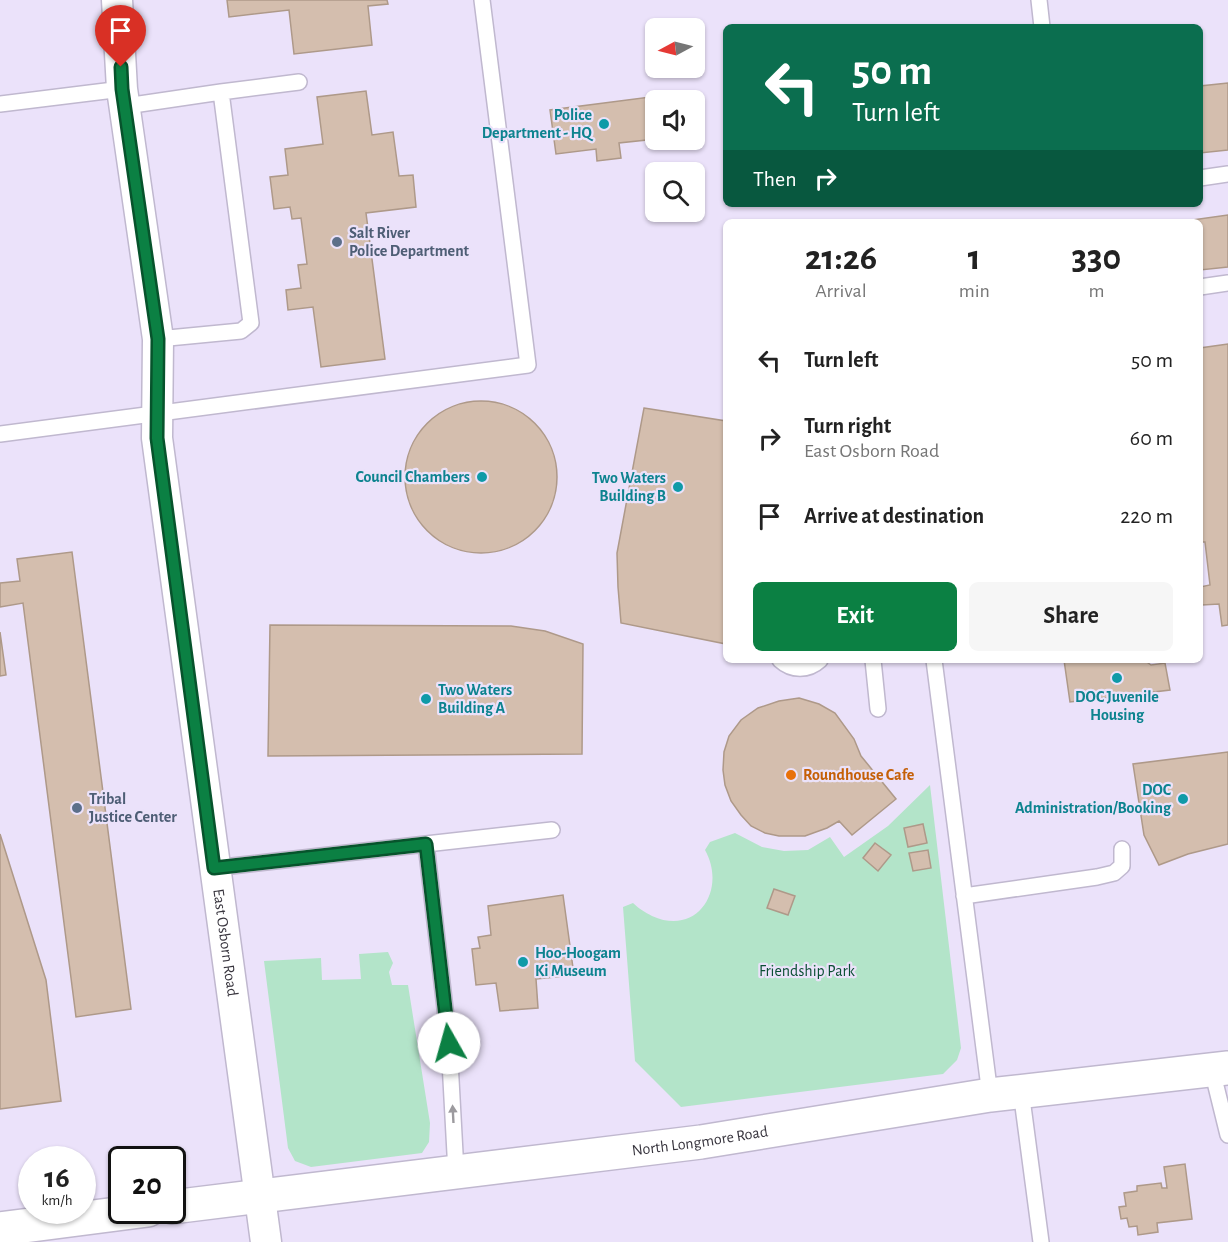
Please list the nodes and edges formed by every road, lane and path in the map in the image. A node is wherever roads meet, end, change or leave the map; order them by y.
1 (117, 0) edge
2 (482, 0) edge
3 (1039, 0) edge
4 (1042, 24) edge
5 (299, 82) dead end
6 (221, 92) junction
7 (124, 97) junction
8 (0, 104) edge
9 (1228, 174) edge
10 (1203, 178) edge
11 (1228, 283) edge
12 (1203, 287) edge
13 (158, 339) junction
14 (158, 414) junction
15 (0, 434) edge
16 (785, 663) edge
17 (816, 663) edge
18 (873, 663) edge
19 (934, 663) edge
20 (878, 709) dead end
21 (552, 830) dead end
22 (426, 844) junction
23 (1122, 849) dead end
24 (214, 868) junction
25 (964, 896) junction
26 (1220, 1069) edge
27 (1006, 1093) junction
28 (1228, 1135) edge
29 (456, 1172) junction
30 (260, 1196) junction
31 (186, 1205) edge
32 (108, 1215) edge
33 (0, 1229) edge
34 (266, 1242) edge
35 (1041, 1242) edge

1 - 7 street, East Osborn Road
2 - 14 lane
3 - 4 lane
5 - 6 lane
6 - 7 lane
6 - 13 lane
7 - 8 lane
7 - 13 street, East Osborn Road
9 - 10 lane
11 - 12 lane
13 - 14 street, East Osborn Road
14 - 15 lane
14 - 24 street, East Osborn Road
16 - 17 lane
18 - 20 lane
19 - 25 lane
21 - 22 lane
22 - 24 lane
29 -> 22 lane
23 - 25 lane
24 - 30 street, East Osborn Road
25 - 27 lane
26 - 27 street, North Longmore Road
26 - 28 lane
27 - 29 street, North Longmore Road
27 - 35 lane
29 - 30 street, North Longmore Road
30 - 31 street, North Longmore Road
30 - 34 street, East Osborn Road
32 - 33 street

